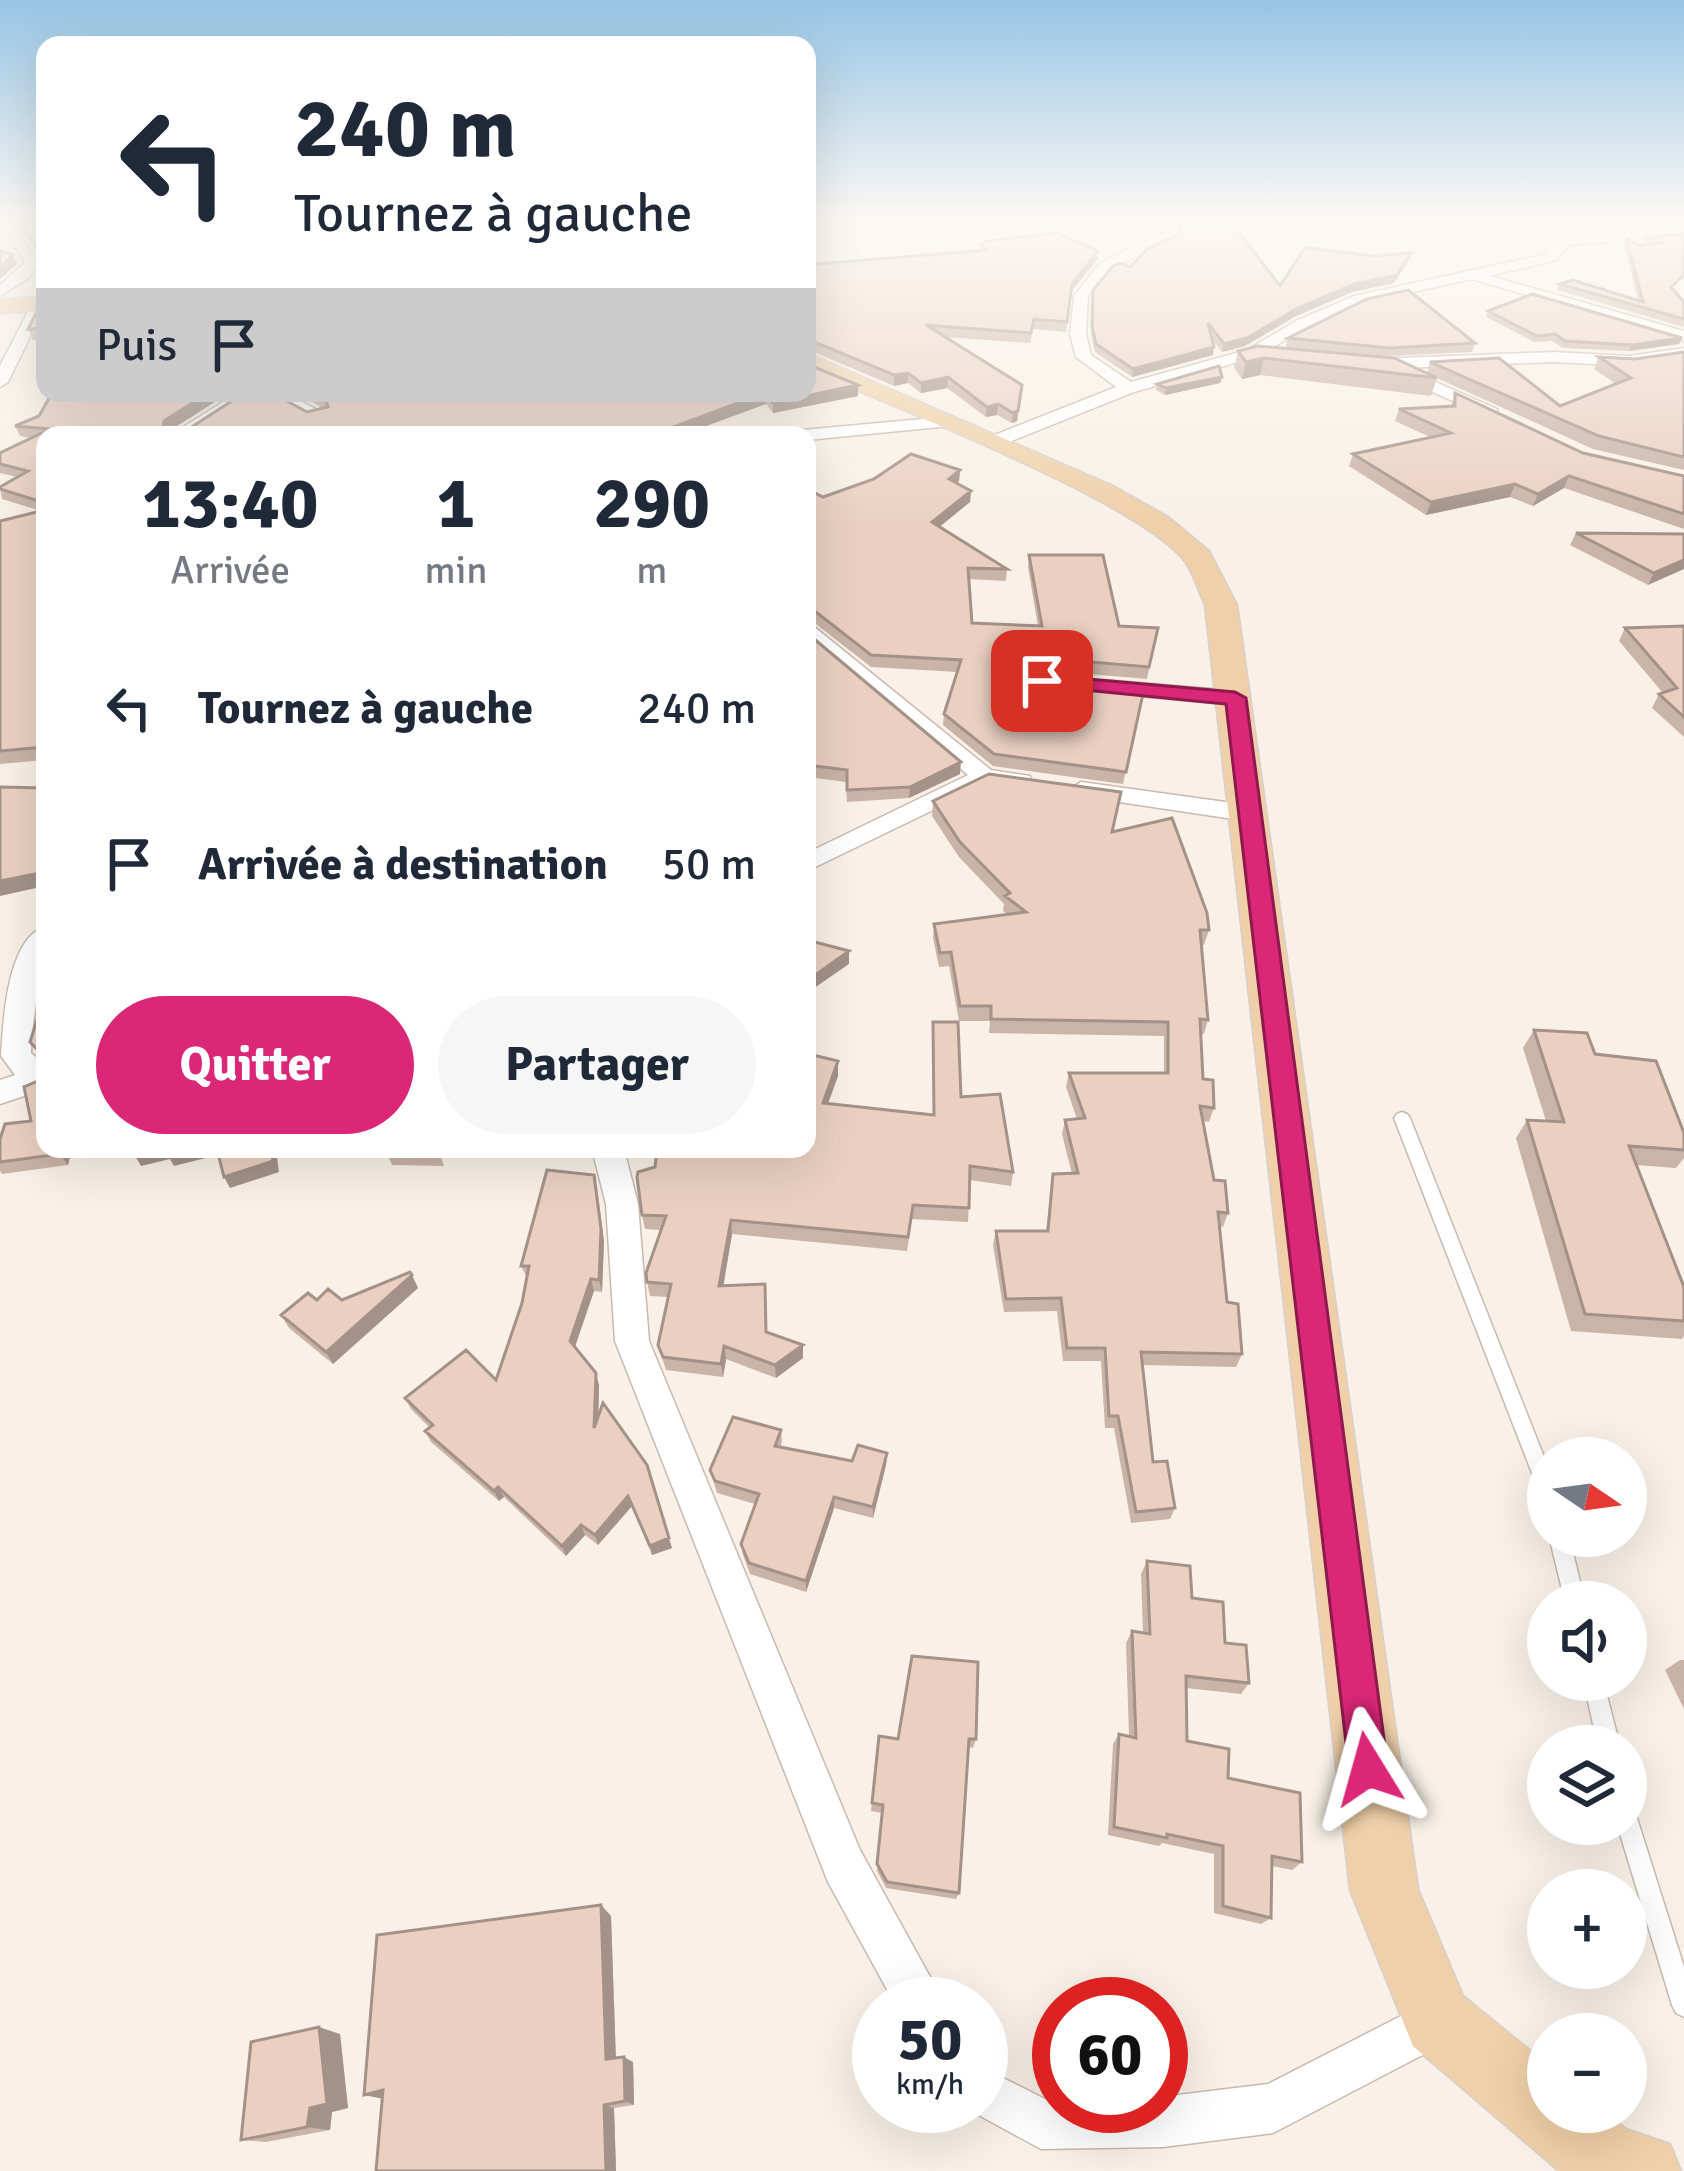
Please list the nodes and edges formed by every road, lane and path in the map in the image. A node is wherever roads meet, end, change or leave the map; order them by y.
1 (33, 320) edge
2 (1079, 320) edge
3 (1309, 320) edge
4 (1629, 320) edge
5 (1684, 336) edge
6 (1253, 353) junction
7 (1684, 353) edge
8 (1276, 355) edge
9 (1353, 361) edge
10 (816, 364) edge
11 (1387, 366) junction
12 (0, 382) edge
13 (1128, 388) junction
14 (234, 402) edge
15 (291, 402) edge
16 (318, 415) edge
17 (944, 422) junction
18 (1514, 424) edge
19 (195, 426) edge
20 (816, 434) edge
21 (993, 442) junction
22 (816, 635) edge
23 (1085, 685) edge
24 (1235, 698) junction
25 (984, 776) junction
26 (1247, 813) junction
27 (816, 859) edge
28 (36, 948) edge
29 (36, 1074) edge
30 (36, 1080) edge
31 (0, 1093) edge
32 (1402, 1118) dead end
33 (610, 1158) edge
34 (1527, 1437) edge
35 (1634, 1845) edge
36 (906, 1977) edge
37 (1684, 2005) edge
38 (1438, 2021) junction
39 (1008, 2106) edge
40 (1643, 2171) edge

1 - 12 street
2 - 13 street
3 - 6 street
4 - 5 street
6 - 8 street
6 - 13 street
7 - 11 street
9 - 11 street
10 - 17 main road
11 - 18 street
13 - 21 street
14 - 19 street
15 - 16 street
17 - 20 street
17 - 21 main road
21 - 24 main road
22 - 25 street
23 - 24 street
24 - 26 main road
25 - 26 street
25 - 27 street
26 - 38 main road
28 - 29 street
30 - 31 street
32 - 34 lane
33 - 36 street
35 - 37 lane
38 - 39 street
38 - 40 main road

